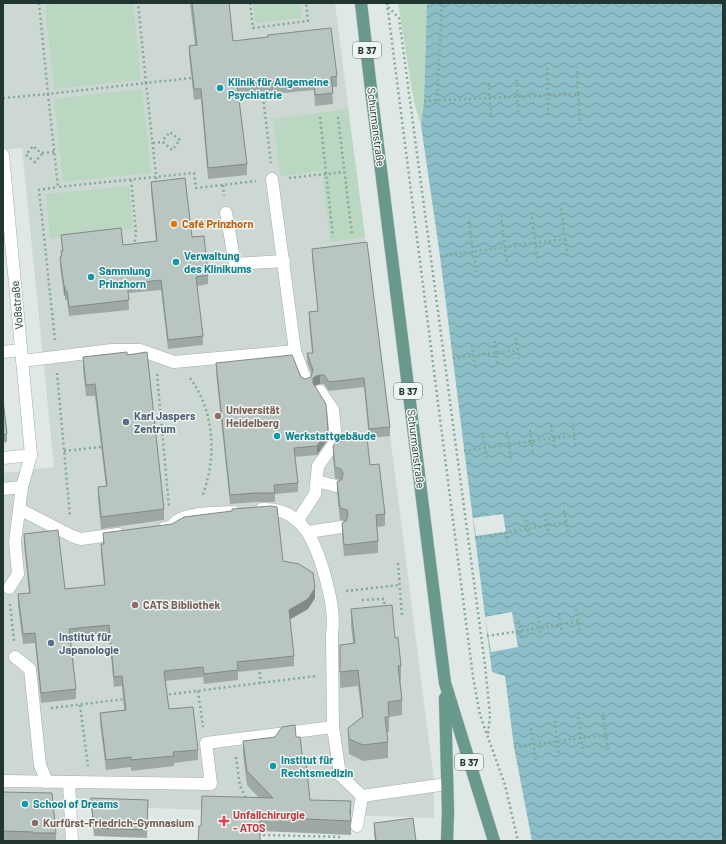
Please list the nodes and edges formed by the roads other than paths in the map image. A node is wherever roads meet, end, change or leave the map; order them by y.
1 (361, 3) edge
2 (3, 155) edge
3 (272, 179) road end
4 (226, 213) dead end
5 (284, 261) junction
6 (295, 351) junction
7 (3, 352) edge
8 (21, 355) junction
9 (306, 381) edge
10 (320, 391) edge
11 (31, 455) junction
12 (3, 458) edge
13 (317, 480) junction
14 (336, 486) edge
15 (22, 487) junction
16 (3, 489) edge
17 (19, 508) junction
18 (298, 520) junction
19 (341, 527) edge
20 (149, 530) edge
21 (308, 532) junction
22 (127, 533) edge
23 (9, 588) road end
24 (15, 657) road end
25 (445, 683) junction
26 (333, 727) junction
27 (3, 781) edge
28 (47, 782) junction
29 (69, 782) junction
30 (447, 784) junction
31 (362, 796) junction
32 (357, 826) road end
33 (72, 841) edge
34 (447, 841) edge
35 (494, 841) edge

1 - 25 main road, Schurmanstraße / B 37
2 - 8 street, Voßstraße
3 - 5 street
4 - 5 street
5 - 6 street
6 - 8 street
6 - 9 street
7 - 8 street
8 - 11 street, Voßstraße
10 - 13 street
11 - 12 street
11 - 15 street
13 - 14 street
13 - 18 street
15 - 16 street
15 - 17 street
17 - 22 street
17 - 23 street
18 - 20 street
18 - 21 street
19 - 21 street
21 - 26 street
24 - 28 street
25 - 30 main road
25 - 35 main road, Schurmanstraße / B 37
26 - 29 street
26 - 31 street
27 - 28 street
28 - 29 street
29 - 33 street
30 - 31 street
30 - 34 main road
31 - 32 street

